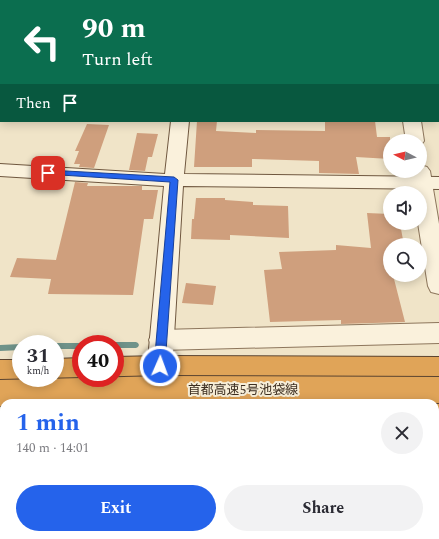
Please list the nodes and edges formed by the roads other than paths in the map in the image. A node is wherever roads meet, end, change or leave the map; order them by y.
1 (180, 122) edge
2 (412, 122) edge
3 (414, 134) edge
4 (0, 170) edge
5 (427, 179) edge
6 (174, 180) junction
7 (439, 286) edge
8 (439, 333) edge
9 (161, 340) junction
10 (160, 366) junction
11 (124, 367) edge
12 (439, 367) edge
13 (0, 370) edge
14 (12, 370) edge
15 (439, 390) edge
16 (0, 393) edge
17 (157, 399) edge

1 - 6 street
2 - 3 street
4 - 6 street
5 - 6 street
5 - 7 street
6 - 9 street
8 - 9 street
9 - 10 street
10 - 11 highway
10 - 12 highway
10 - 17 street
13 - 14 highway
15 - 16 highway, 首都高速5号池袋線, bridge

